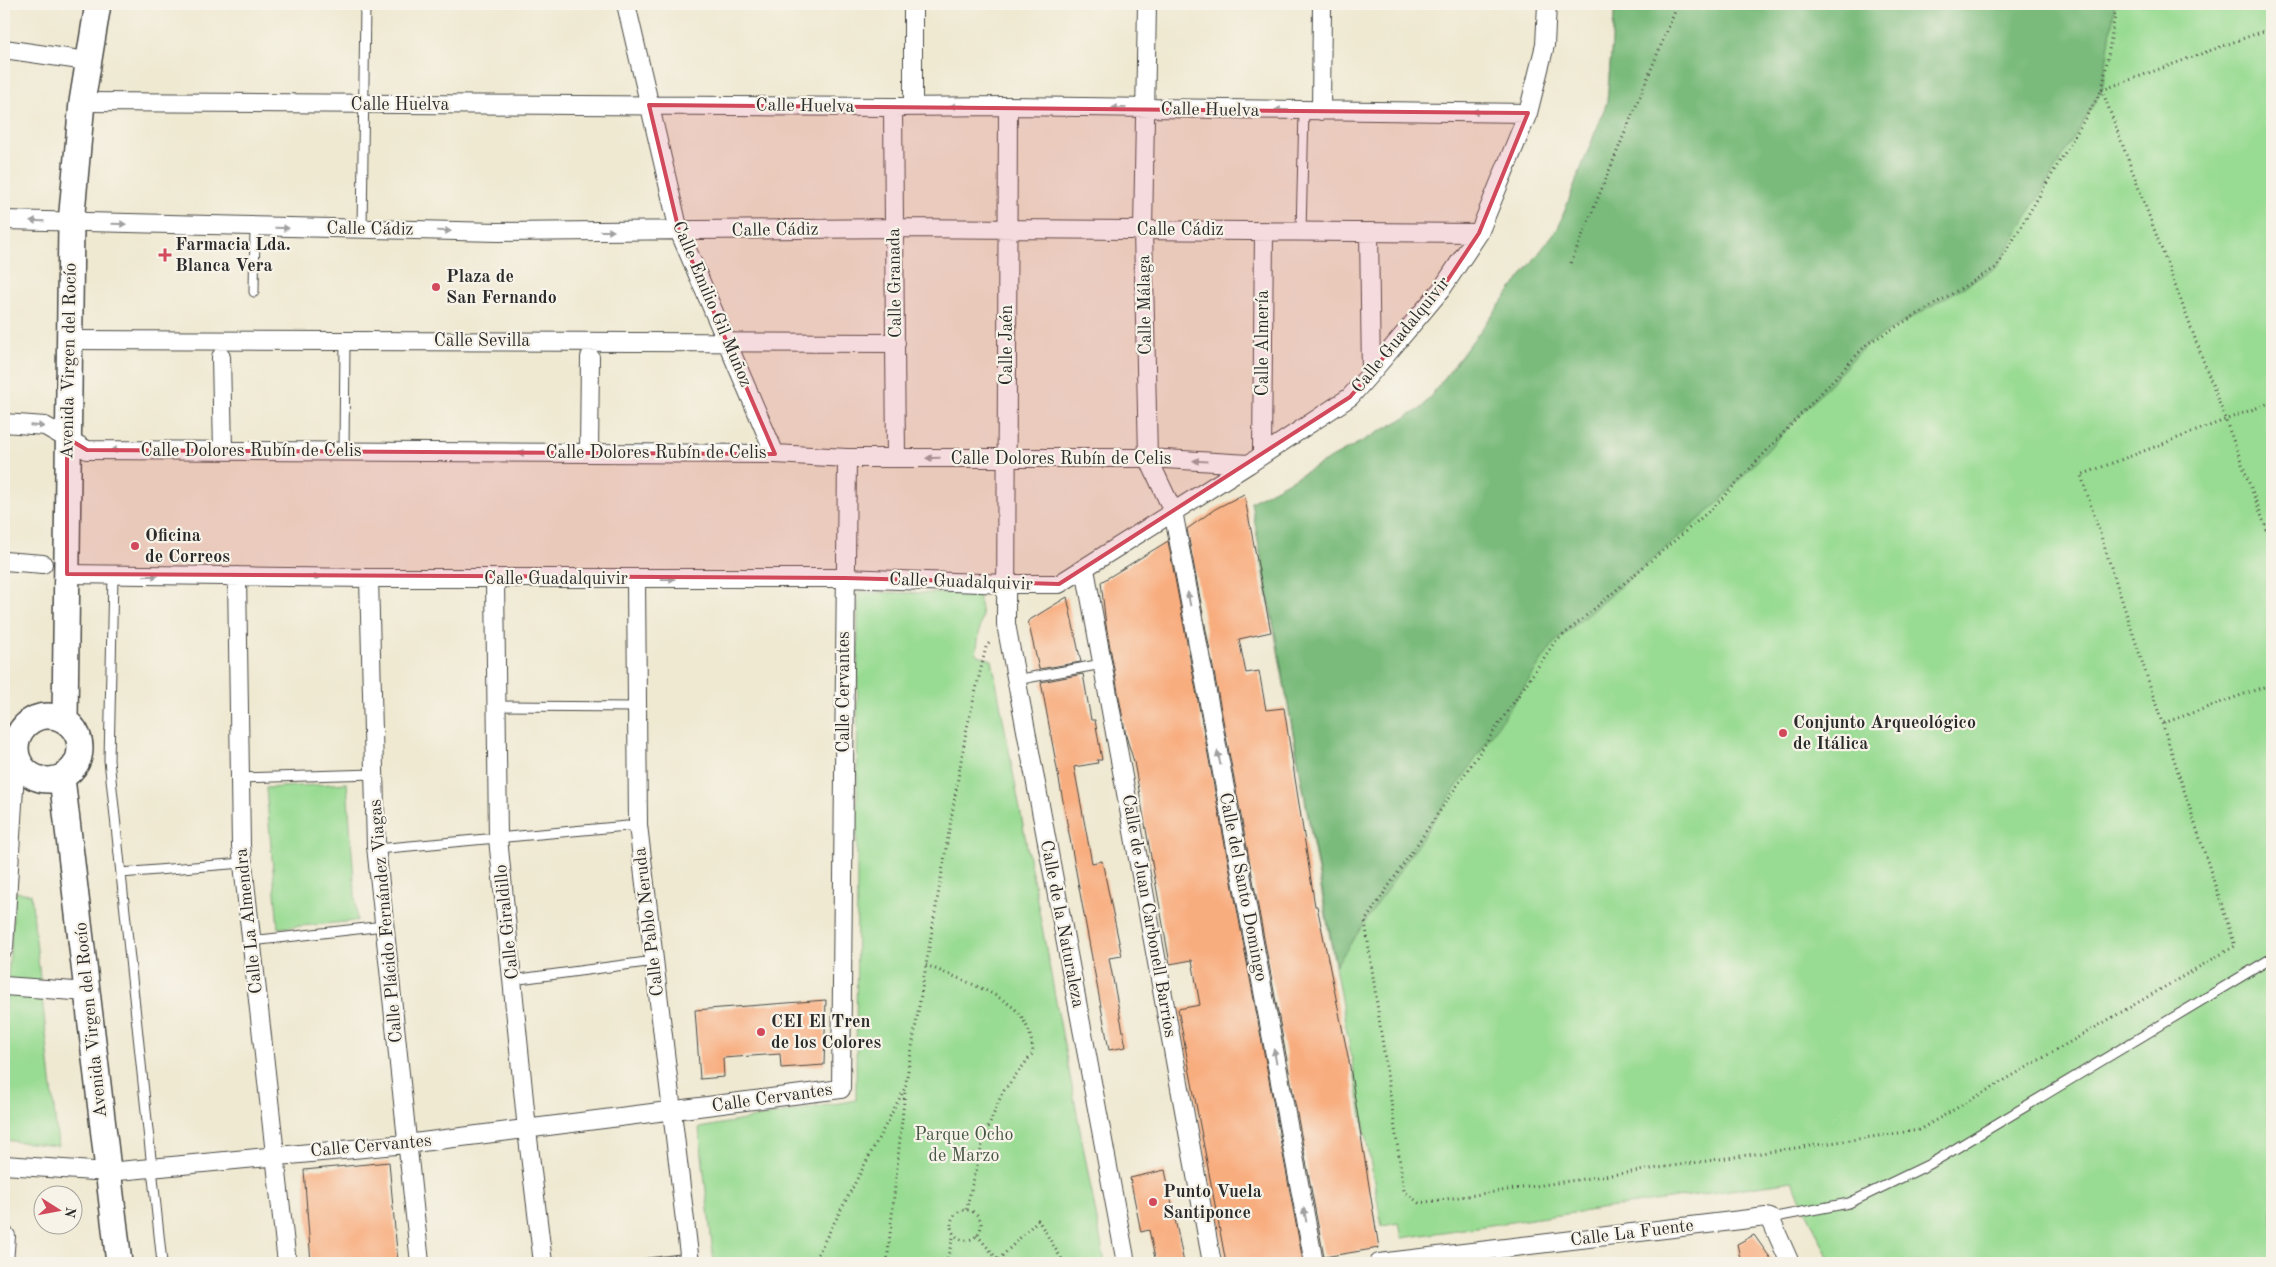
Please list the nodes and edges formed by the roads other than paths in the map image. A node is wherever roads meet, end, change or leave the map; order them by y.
1 (98, 4) edge
2 (364, 4) edge
3 (626, 4) edge
4 (913, 4) edge
5 (1147, 4) edge
6 (1322, 4) edge
7 (1547, 4) edge
8 (4, 49) edge
9 (87, 61) junction
10 (82, 102) junction
11 (364, 105) junction
12 (649, 105) junction
13 (1008, 106) junction
14 (893, 107) junction
15 (913, 107) junction
16 (1146, 109) junction
17 (1312, 111) junction
18 (1528, 113) junction
19 (4, 220) edge
20 (71, 223) junction
21 (255, 227) junction
22 (894, 228) junction
23 (362, 229) junction
24 (1143, 230) junction
25 (679, 231) junction
26 (1006, 231) junction
27 (1264, 231) junction
28 (1301, 231) junction
29 (1369, 232) junction
30 (1479, 234) junction
31 (254, 292) dead end
32 (69, 340) junction
33 (345, 341) junction
34 (728, 342) junction
35 (896, 343) junction
36 (221, 357) dead end
37 (590, 357) dead end
38 (1371, 373) junction
39 (4, 423) edge
40 (67, 438) junction
41 (223, 451) junction
42 (344, 451) junction
43 (589, 453) junction
44 (775, 454) junction
45 (1007, 457) junction
46 (847, 458) junction
47 (896, 458) junction
48 (1148, 458) junction
49 (1256, 460) junction
50 (1173, 510) junction
51 (4, 561) edge
52 (43, 564) dead end
53 (1085, 569) junction
54 (67, 574) junction
55 (113, 576) junction
56 (237, 576) junction
57 (369, 578) junction
58 (495, 578) junction
59 (845, 578) junction
60 (636, 580) junction
61 (1007, 584) junction
62 (1102, 664) junction
63 (1016, 680) junction
64 (497, 706) junction
65 (637, 707) junction
66 (64, 720) junction
67 (12, 748) edge
68 (374, 774) junction
69 (62, 778) junction
70 (240, 778) junction
71 (638, 825) junction
72 (498, 838) junction
73 (376, 849) junction
74 (242, 863) junction
75 (121, 873) junction
76 (384, 926) junction
77 (251, 941) junction
78 (4, 948) edge
79 (2272, 958) edge
80 (654, 962) junction
81 (512, 980) junction
82 (4, 986) edge
83 (88, 992) junction
84 (672, 1112) junction
85 (527, 1130) junction
86 (406, 1144) junction
87 (275, 1155) junction
88 (4, 1165) edge
89 (151, 1168) junction
90 (108, 1172) junction
91 (1768, 1217) junction
92 (4, 1236) edge
93 (690, 1261) edge
94 (4, 1263) edge
95 (119, 1263) edge
96 (162, 1263) edge
97 (288, 1263) edge
98 (420, 1263) edge
99 (543, 1263) edge
100 (648, 1263) edge
101 (1126, 1263) edge
102 (1212, 1263) edge
103 (1314, 1263) edge
104 (1379, 1263) edge
105 (1790, 1263) edge

1 - 9 street, Avenida Virgen del Rocío
2 - 11 lane
3 - 12 street, Calle Emilio Gil Muñoz
4 - 15 street
5 - 16 street, Calle Málaga
6 - 17 street
7 - 18 street, Calle Guadalquivir
8 - 9 street
9 - 10 street, Avenida Virgen del Rocío
10 - 11 street, Calle Huelva
10 - 20 street, Avenida Virgen del Rocío
11 - 12 street, Calle Huelva
11 - 23 lane
12 - 14 street, Calle Huelva
12 - 25 street, Calle Emilio Gil Muñoz
13 -> 15 street, Calle Huelva
16 -> 13 street, Calle Huelva
13 - 26 street, Calle Jaén
14 - 15 street, Calle Huelva
14 - 22 street, Calle Granada
17 -> 16 street, Calle Huelva
16 - 24 street, Calle Málaga
18 -> 17 street, Calle Huelva
17 - 28 lane
18 - 30 street, Calle Guadalquivir
20 -> 19 street, Calle Cádiz
20 -> 21 street, Calle Cádiz
20 - 32 street, Avenida Virgen del Rocío
21 -> 23 street, Calle Cádiz
21 - 31 lane
22 - 25 street, Calle Cádiz
22 - 26 street, Calle Cádiz
22 - 35 street, Calle Granada
23 -> 25 street, Calle Cádiz
24 - 26 street, Calle Cádiz
24 - 27 street, Calle Cádiz
24 - 48 street, Calle Málaga
25 - 34 street, Calle Emilio Gil Muñoz
26 - 45 street, Calle Jaén
27 - 28 street, Calle Cádiz
27 - 49 street, Calle Almería
28 - 29 street, Calle Cádiz
29 - 30 street, Calle Cádiz
29 - 38 street
30 - 38 street, Calle Guadalquivir
32 - 33 street, Calle Sevilla
32 - 40 street, Avenida Virgen del Rocío
33 - 34 street, Calle Sevilla
33 - 42 lane
34 - 35 street, Calle Sevilla
34 - 44 street, Calle Emilio Gil Muñoz
35 - 47 street, Calle Granada
36 - 41 street
37 - 43 street
38 - 49 street, Calle Guadalquivir
39 -> 40 street, Calle Dolores Rubín de Celis
41 -> 40 street, Calle Dolores Rubín de Celis
40 - 54 street, Avenida Virgen del Rocío
41 - 42 street, Calle Dolores Rubín de Celis
43 -> 42 street, Calle Dolores Rubín de Celis
43 - 44 street, Calle Dolores Rubín de Celis
44 - 46 street, Calle Dolores Rubín de Celis
45 -> 47 street, Calle Dolores Rubín de Celis
45 - 48 street, Calle Dolores Rubín de Celis
45 - 61 street, Calle Jaén
46 - 47 street, Calle Dolores Rubín de Celis
46 - 59 street, Calle Cervantes
49 -> 48 street, Calle Dolores Rubín de Celis
48 - 50 street, Calle Málaga
49 - 50 street, Calle Guadalquivir
50 - 53 street, Calle Guadalquivir
103 -> 50 street, Calle del Santo Domingo
51 - 52 street
53 - 61 street, Calle Guadalquivir
53 - 62 street, Calle de Juan Carbonell Barrios
54 - 55 street, Calle Guadalquivir
54 - 66 street, Avenida Virgen del Rocío
55 -> 56 street, Calle Guadalquivir
55 - 75 lane
56 -> 57 street, Calle Guadalquivir
56 - 70 street, Calle La Almendra
57 - 58 street, Calle Guadalquivir
57 - 68 street, Calle Plácido Fernández Viagas
58 - 60 street, Calle Guadalquivir
58 - 64 street, Calle Giraldillo
60 -> 59 street, Calle Guadalquivir
59 - 61 street, Calle Guadalquivir
59 - 84 street, Calle Cervantes
60 - 65 street, Calle Pablo Neruda
61 - 63 street, Calle de la Naturaleza
62 - 63 lane
62 - 102 street, Calle de Juan Carbonell Barrios
63 - 101 street, Calle de la Naturaleza
64 - 65 lane
64 - 72 street, Calle Giraldillo
65 - 71 street, Calle Pablo Neruda
66 - 67 street
66 - 69 street
67 - 69 street
67 - 78 street
68 - 70 lane
68 - 73 street, Calle Plácido Fernández Viagas
69 - 83 street, Avenida Virgen del Rocío
70 - 74 street, Calle La Almendra
71 - 72 lane
71 - 80 street, Calle Pablo Neruda
72 - 73 lane
72 - 81 street, Calle Giraldillo
73 - 76 street, Calle Plácido Fernández Viagas
74 - 75 lane
74 - 77 street, Calle La Almendra
75 - 89 lane
76 - 77 lane
76 - 86 street, Calle Plácido Fernández Viagas
77 - 87 street, Calle La Almendra
79 - 91 lane
80 - 81 lane
80 - 84 street, Calle Pablo Neruda
81 - 85 street, Calle Giraldillo
82 - 83 street
83 - 90 street, Avenida Virgen del Rocío
84 - 85 street, Calle Cervantes
84 - 93 street, Calle Pablo Neruda
85 - 86 street, Calle Cervantes
85 - 99 street, Calle Giraldillo
86 - 87 street, Calle Cervantes
86 - 98 street, Calle Plácido Fernández Viagas
87 - 89 street, Calle Cervantes
87 - 97 street, Calle La Almendra
88 - 90 street, Calle Cervantes
89 - 90 street, Calle Cervantes
89 - 96 lane
90 - 95 street, Avenida Virgen del Rocío
91 - 104 street, Calle La Fuente
91 - 105 street
92 - 94 street
93 - 100 lane

